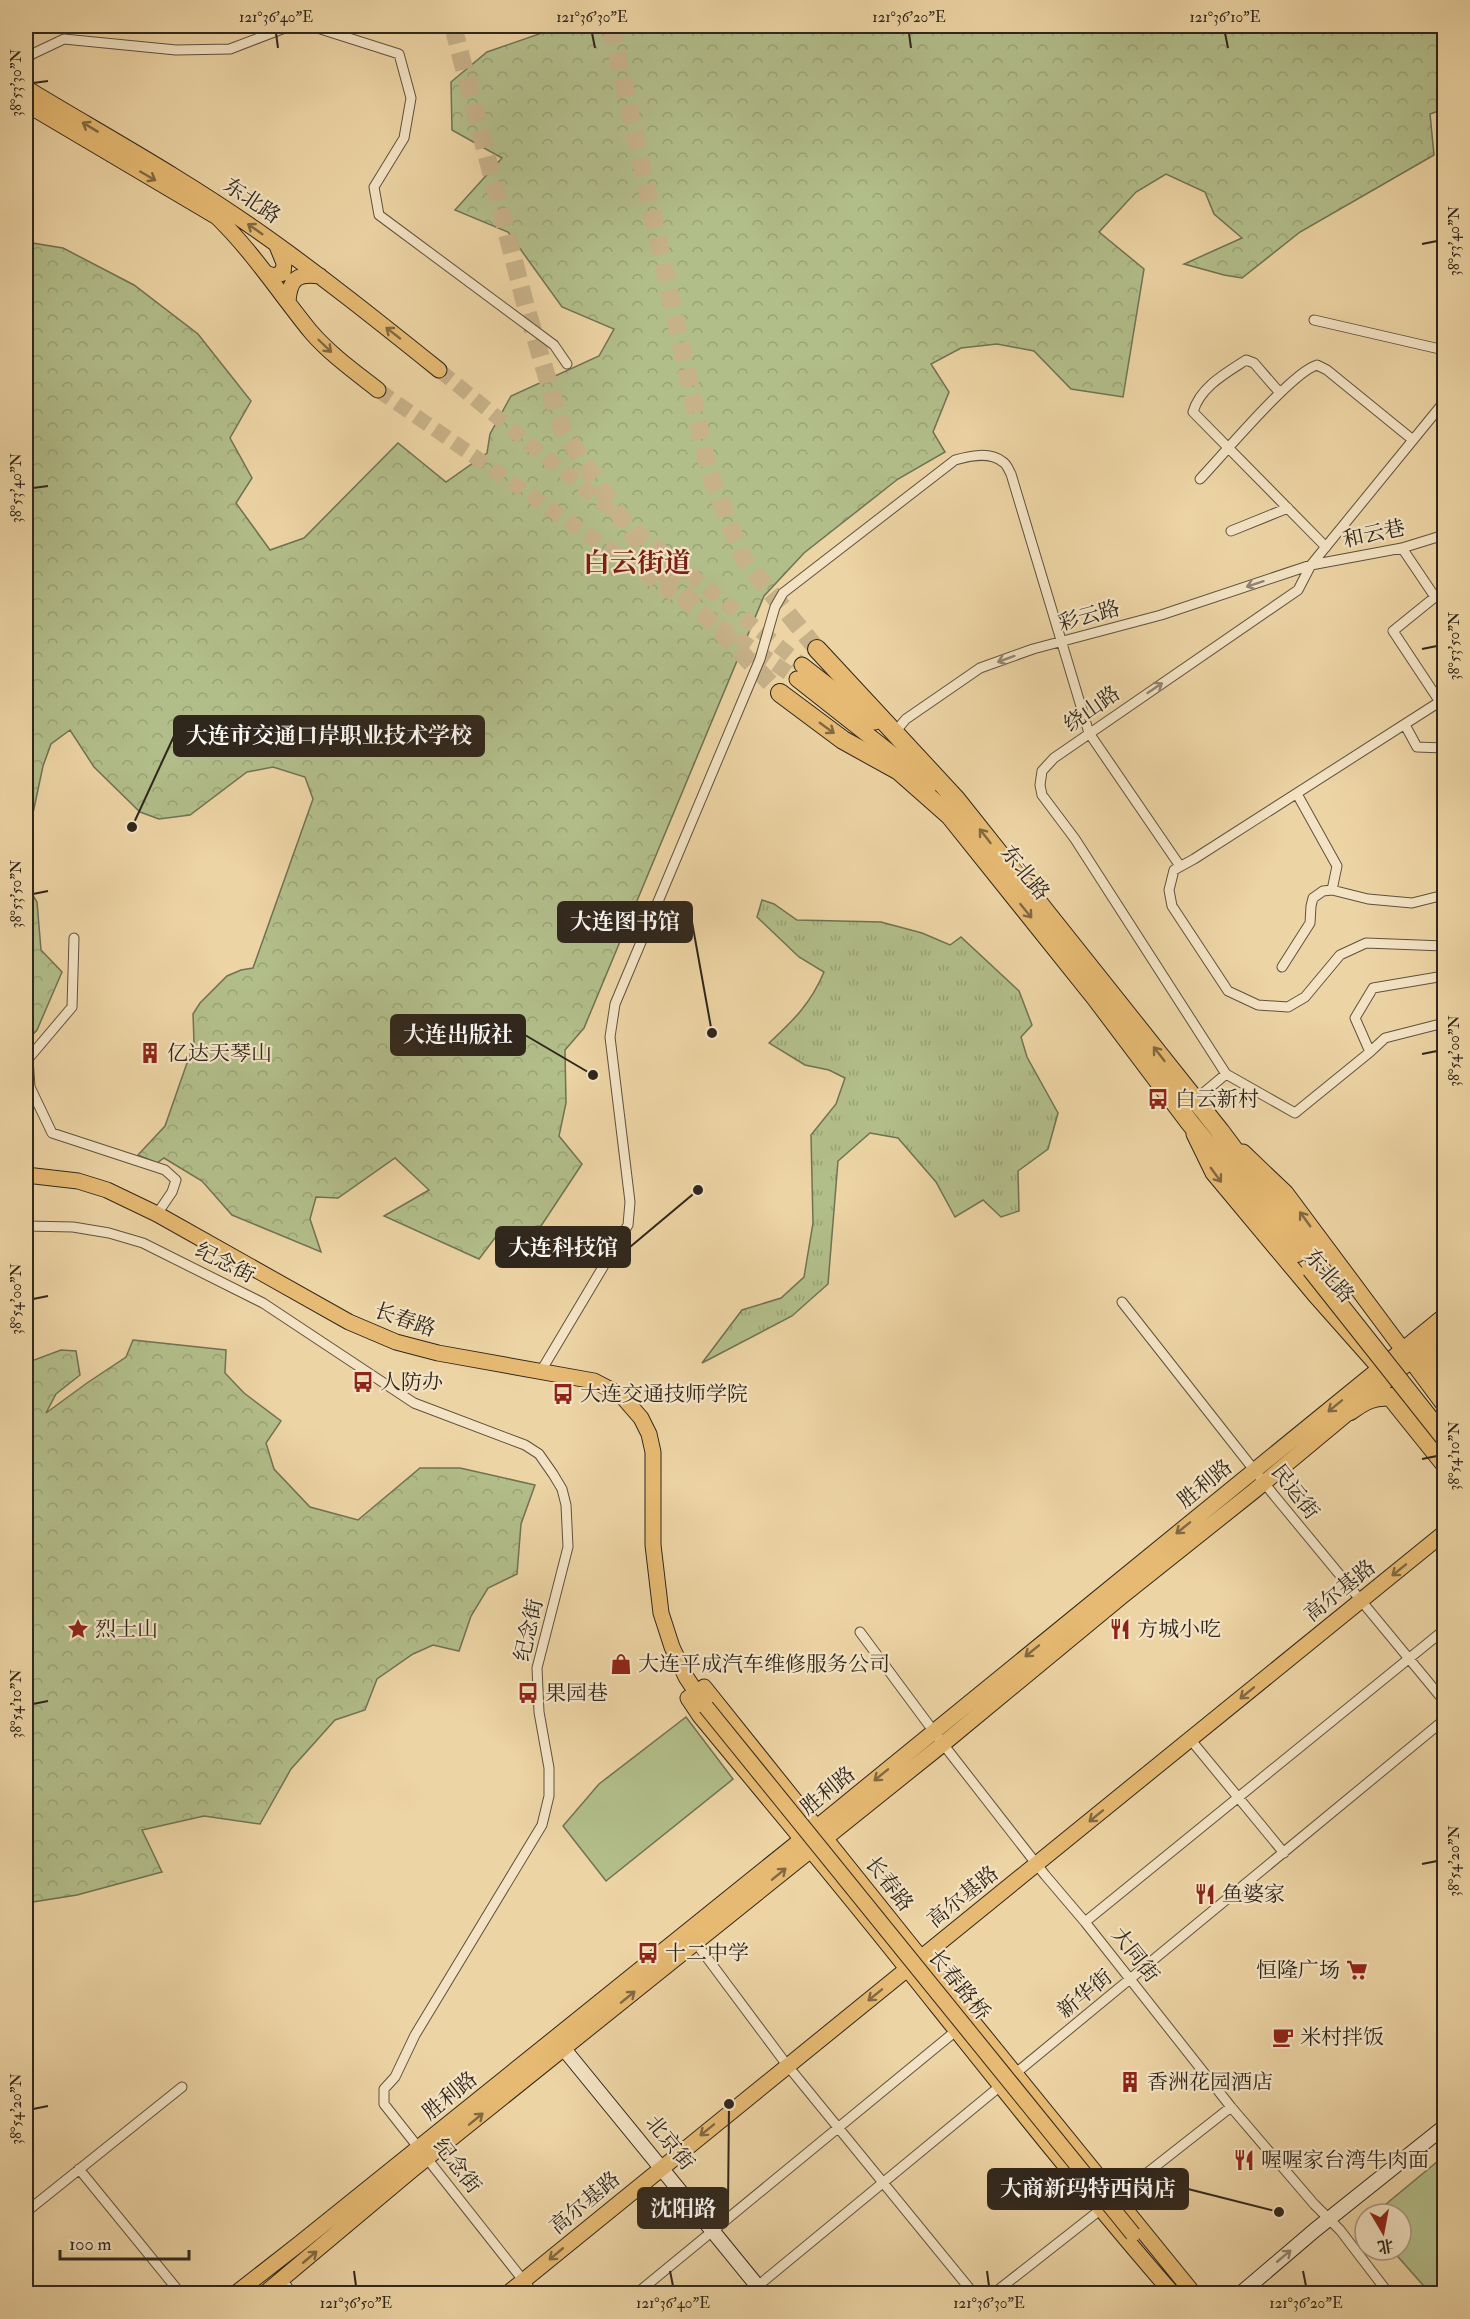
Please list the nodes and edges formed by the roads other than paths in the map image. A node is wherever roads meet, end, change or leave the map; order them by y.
1 (290, 26) edge
2 (311, 26) edge
3 (26, 57) edge
4 (26, 88) edge
5 (26, 104) edge
6 (277, 246) junction
7 (266, 273) junction
8 (320, 276) junction
9 (288, 301) junction
10 (1314, 320) dead end
11 (1444, 350) edge
12 (567, 364) dead end
13 (439, 370) tunnel mouth
14 (378, 390) tunnel mouth
15 (1280, 393) junction
16 (1444, 402) edge
17 (1413, 440) junction
18 (1230, 448) junction
19 (1200, 479) dead end
20 (1288, 508) junction
21 (1231, 531) dead end
22 (1444, 535) edge
23 (1326, 547) junction
24 (1402, 548) junction
25 (1311, 565) junction
26 (1062, 643) junction
27 (817, 649) tunnel mouth
28 (780, 693) tunnel mouth
29 (1442, 700) edge
30 (1405, 725) junction
31 (894, 733) junction
32 (1089, 733) junction
33 (1444, 748) edge
34 (920, 762) junction
35 (1297, 794) junction
36 (950, 816) junction
37 (1180, 866) junction
38 (1332, 890) junction
39 (1444, 895) edge
40 (74, 938) dead end
41 (1444, 946) edge
42 (1282, 967) dead end
43 (1444, 976) edge
44 (1444, 1023) edge
45 (1370, 1052) junction
46 (1226, 1074) junction
47 (1195, 1100) junction
48 (1190, 1123) junction
49 (1220, 1131) junction
50 (26, 1175) edge
51 (157, 1214) junction
52 (26, 1226) edge
53 (1314, 1265) junction
54 (1122, 1302) dead end
55 (1444, 1316) edge
56 (1439, 1337) edge
57 (1406, 1355) junction
58 (541, 1371) junction
59 (1385, 1374) junction
60 (1439, 1386) edge
61 (1444, 1406) edge
62 (1350, 1411) junction
63 (1444, 1421) edge
64 (1444, 1437) edge
65 (1444, 1450) edge
66 (1444, 1463) edge
67 (1260, 1476) junction
68 (1444, 1533) edge
69 (655, 1565) junction
70 (1361, 1600) junction
71 (1444, 1630) edge
72 (860, 1632) dead end
73 (1409, 1658) junction
74 (1444, 1701) edge
75 (706, 1707) joint
76 (1444, 1720) edge
77 (939, 1738) junction
78 (1191, 1739) junction
79 (1239, 1798) junction
80 (821, 1832) junction
81 (806, 1844) junction
82 (1284, 1853) junction
83 (1037, 1864) junction
84 (1085, 1922) junction
85 (696, 1943) junction
86 (921, 1958) junction
87 (908, 1969) junction
88 (1131, 1979) junction
89 (957, 2030) junction
90 (564, 2049) junction
91 (787, 2065) junction
92 (1016, 2074) junction
93 (1001, 2086) junction
94 (182, 2087) dead end
95 (1231, 2107) junction
96 (839, 2127) junction
97 (1444, 2127) edge
98 (424, 2152) junction
99 (662, 2166) junction
100 (79, 2169) junction
101 (885, 2182) junction
102 (1117, 2198) junction
103 (1102, 2210) junction
104 (26, 2212) edge
105 (1329, 2219) junction
106 (714, 2231) junction
107 (1134, 2234) junction
108 (1170, 2264) junction
109 (1157, 2275) junction
110 (282, 2280) junction
111 (524, 2281) junction
112 (757, 2291) edge
113 (181, 2294) edge
114 (235, 2294) edge
115 (264, 2294) edge
116 (293, 2294) edge
117 (507, 2294) edge
118 (534, 2294) edge
119 (636, 2294) edge
120 (974, 2294) edge
121 (993, 2294) edge
122 (1173, 2294) edge
123 (1194, 2294) edge
124 (1240, 2294) edge
125 (1389, 2294) edge

1 - 3 street
2 - 12 street
6 -> 4 main road, 东北路
5 -> 7 main road, 东北路
6 - 7 main road
6 - 8 main road, 东北路
7 - 9 main road, 东北路
8 - 9 main road
13 -> 8 main road, 东北路
9 -> 14 main road, 东北路
10 - 11 street
15 - 17 street
15 - 18 street
15 - 18 street
16 - 17 street, 绕山路
17 - 23 street, 绕山路
18 - 19 street
18 - 20 street
20 - 21 street
20 - 23 street
22 - 24 street, 和云巷
23 - 25 street, 绕山路
24 - 25 street, 和云巷
24 - 29 street
25 -> 26 street, 彩云路
32 -> 25 street, 绕山路
26 -> 31 street, 彩云路
26 - 32 street
26 - 58 street
27 - 31 highway, 东北路
28 -> 36 highway
29 - 30 street
30 - 33 street
30 - 35 street
31 - 34 highway, 东北路
32 - 37 street
32 - 46 street, 绕山路
34 - 36 main road, 东北路
47 -> 34 highway, 东北路
35 - 37 street
35 - 38 street
36 -> 48 highway, 东北路
37 - 41 street
38 - 39 street
38 - 42 street
40 - 51 street
43 - 45 street
44 - 45 street
45 - 46 street
46 - 47 street
47 - 49 highway, 东北路
48 - 53 highway, 东北路
48 -> 59 main road, 东北路
49 - 53 highway, 东北路
57 -> 49 main road, 东北路
50 - 51 main road, 长春路
51 - 58 main road, 长春路
52 - 98 street, 纪念街
53 - 63 highway, 东北路
53 - 64 highway, 东北路, bridge
54 - 67 street, 民运街
55 - 57 main road, 胜利路
56 - 57 main road, 胜利路
56 - 60 highway
57 - 59 main road, 胜利路
57 - 61 main road, 东北路
58 - 69 main road, 长春路
59 - 62 main road, 胜利路
59 - 65 main road, 东北路
59 -> 67 main road, 胜利路
62 - 66 highway
62 - 67 main road, 胜利路
67 - 70 street, 民运街
67 - 77 main road, 胜利路
68 -> 70 main road, 高尔基路
69 - 75 main road, 长春路
69 - 80 main road, 长春路
69 - 81 main road, 长春路
70 - 73 street, 民运街
70 -> 78 main road, 高尔基路
71 - 73 street
72 - 77 street, 大同街
73 - 74 street, 民运街
73 - 79 street
75 - 107 main road, 长春路桥, bridge
76 - 82 street, 新华街
77 - 80 main road, 胜利路
77 - 83 street, 大同街
78 - 79 street
78 -> 83 main road, 高尔基路
79 - 82 street
79 - 84 street
80 - 81 main road, 胜利路
80 - 86 main road, 长春路
85 -> 81 main road, 胜利路
81 - 87 main road, 长春路
81 - 98 main road, 胜利路
82 - 88 street, 新华街
83 - 84 street, 大同街
83 - 86 main road, 高尔基路
84 - 88 street, 大同街
90 -> 85 main road, 胜利路
85 - 91 street
86 - 87 main road, 高尔基路
86 - 92 main road, 长春路
87 - 89 main road, 长春路
87 -> 91 main road, 高尔基路
88 - 92 street, 新华街
88 - 95 street, 大同街
89 - 93 main road, 长春路
89 - 96 street
98 -> 90 main road, 胜利路
90 - 99 street, 北京街
91 - 96 street
91 -> 99 main road, 高尔基路
92 - 93 street, 新华街
92 - 102 main road, 长春路
93 - 101 street, 新华街
93 - 103 main road, 长春路
94 - 100 street
95 - 102 street
95 - 105 street, 大同街
96 - 101 street
96 - 106 street
97 - 105 street
110 -> 98 main road, 胜利路
98 - 111 street, 纪念街
98 - 114 main road, 胜利路
99 - 106 street, 北京街
99 -> 111 main road, 高尔基路
100 - 104 street
100 - 113 street
101 - 112 street, 新华街
101 - 120 street
102 - 103 street
102 - 108 main road, 长春路
103 - 109 main road, 长春路
103 - 121 street
124 -> 105 street
105 - 125 street, 大同街
106 - 112 street, 北京街
106 - 119 street
107 - 108 main road
107 - 109 main road
108 - 123 main road, 长春路
109 - 122 main road, 长春路
110 - 115 main road, 胜利路
110 - 116 street
111 - 117 main road, 高尔基路
111 - 118 street, 纪念街

